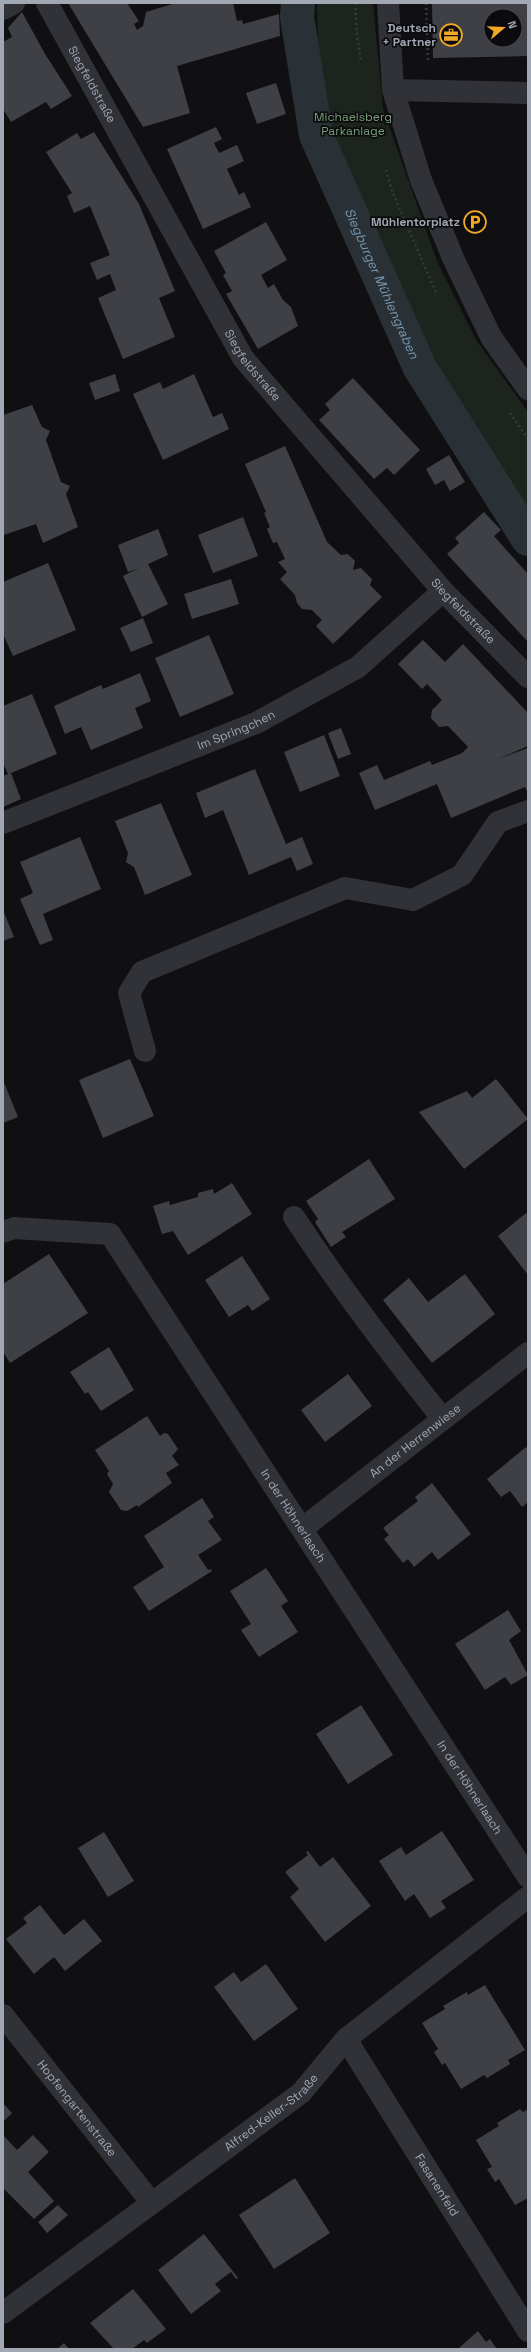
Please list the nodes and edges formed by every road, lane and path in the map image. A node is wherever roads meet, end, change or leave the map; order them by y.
1 (14, 3) edge
2 (47, 3) edge
3 (388, 3) edge
4 (426, 3) edge
5 (3, 9) edge
6 (393, 90) junction
7 (430, 90) junction
8 (528, 92) edge
9 (528, 389) edge
10 (443, 590) junction
11 (528, 677) edge
12 (528, 810) edge
13 (3, 823) edge
14 (145, 1051) dead end
15 (294, 1217) dead end
16 (9, 1230) edge
17 (528, 1353) edge
18 (443, 1419) junction
19 (302, 1528) junction
20 (528, 1877) edge
21 (528, 1897) edge
22 (4, 2018) edge
23 (346, 2039) junction
24 (151, 2202) junction
25 (3, 2314) edge
26 (528, 2330) edge

1 - 5 street
2 - 10 street, Siegfeldstraße
3 - 6 street
4 - 7 path
6 - 7 street
6 - 9 street
7 - 8 street
10 - 11 street, Siegfeldstraße
10 - 13 street, Im Springchen
12 - 14 street
15 - 18 street
16 - 19 street, In der Höhnerlaach
17 - 18 street, An der Herrenwiese
18 - 19 street, An der Herrenwiese
19 - 20 street, In der Höhnerlaach
21 - 23 street, Alfred-Keller-Straße
22 - 24 street, Hopfengartenstraße
23 - 24 street, Alfred-Keller-Straße
23 - 26 street, Fasanenfeld
24 - 25 street, Alfred-Keller-Straße

